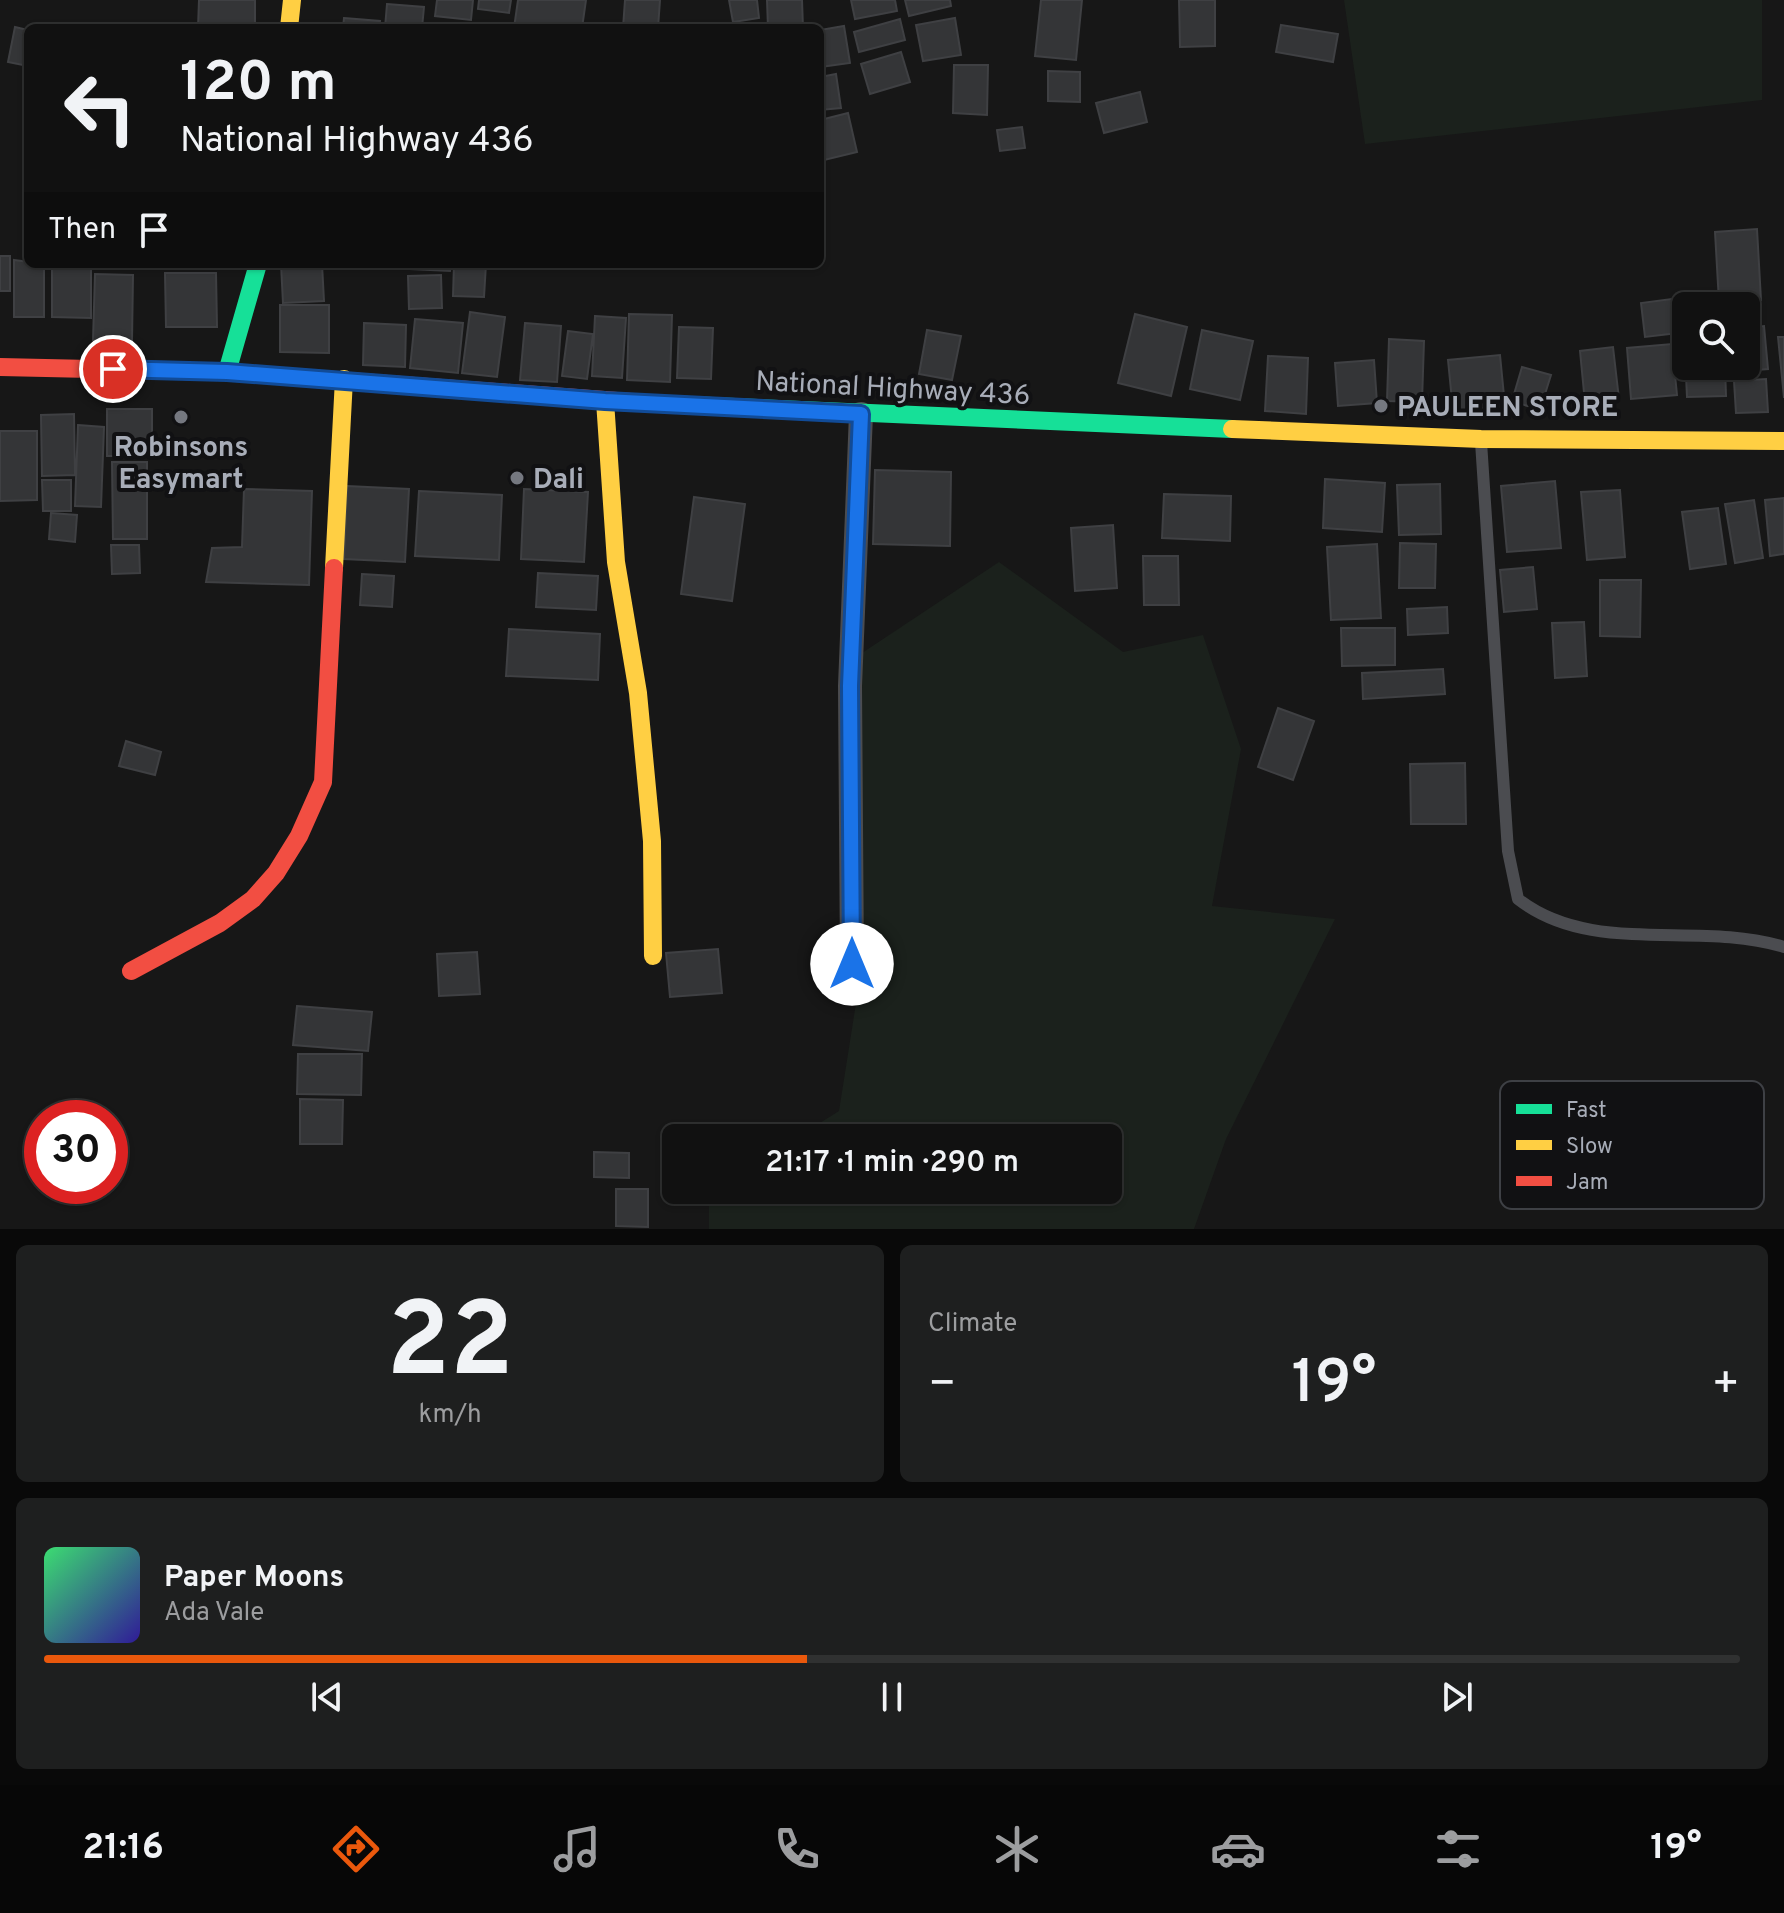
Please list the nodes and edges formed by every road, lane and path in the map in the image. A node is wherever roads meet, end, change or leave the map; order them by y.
1 (292, 0) edge
2 (289, 24) edge
3 (257, 268) edge
4 (0, 367) edge
5 (227, 372) junction
6 (344, 379) junction
7 (605, 401) junction
8 (861, 414) junction
9 (1481, 439) junction
10 (1784, 441) edge
11 (1784, 947) edge
12 (653, 956) dead end
13 (852, 964) dead end
14 (131, 971) dead end

1 - 2 main road
3 - 5 main road
4 - 5 main road, National Highway 436
5 - 6 main road, National Highway 436
6 - 7 main road, National Highway 436
6 - 14 main road
7 - 8 main road, National Highway 436
7 - 12 main road
8 - 9 main road, National Highway 436
8 - 13 street
9 - 10 main road, National Highway 436
9 - 11 lane

